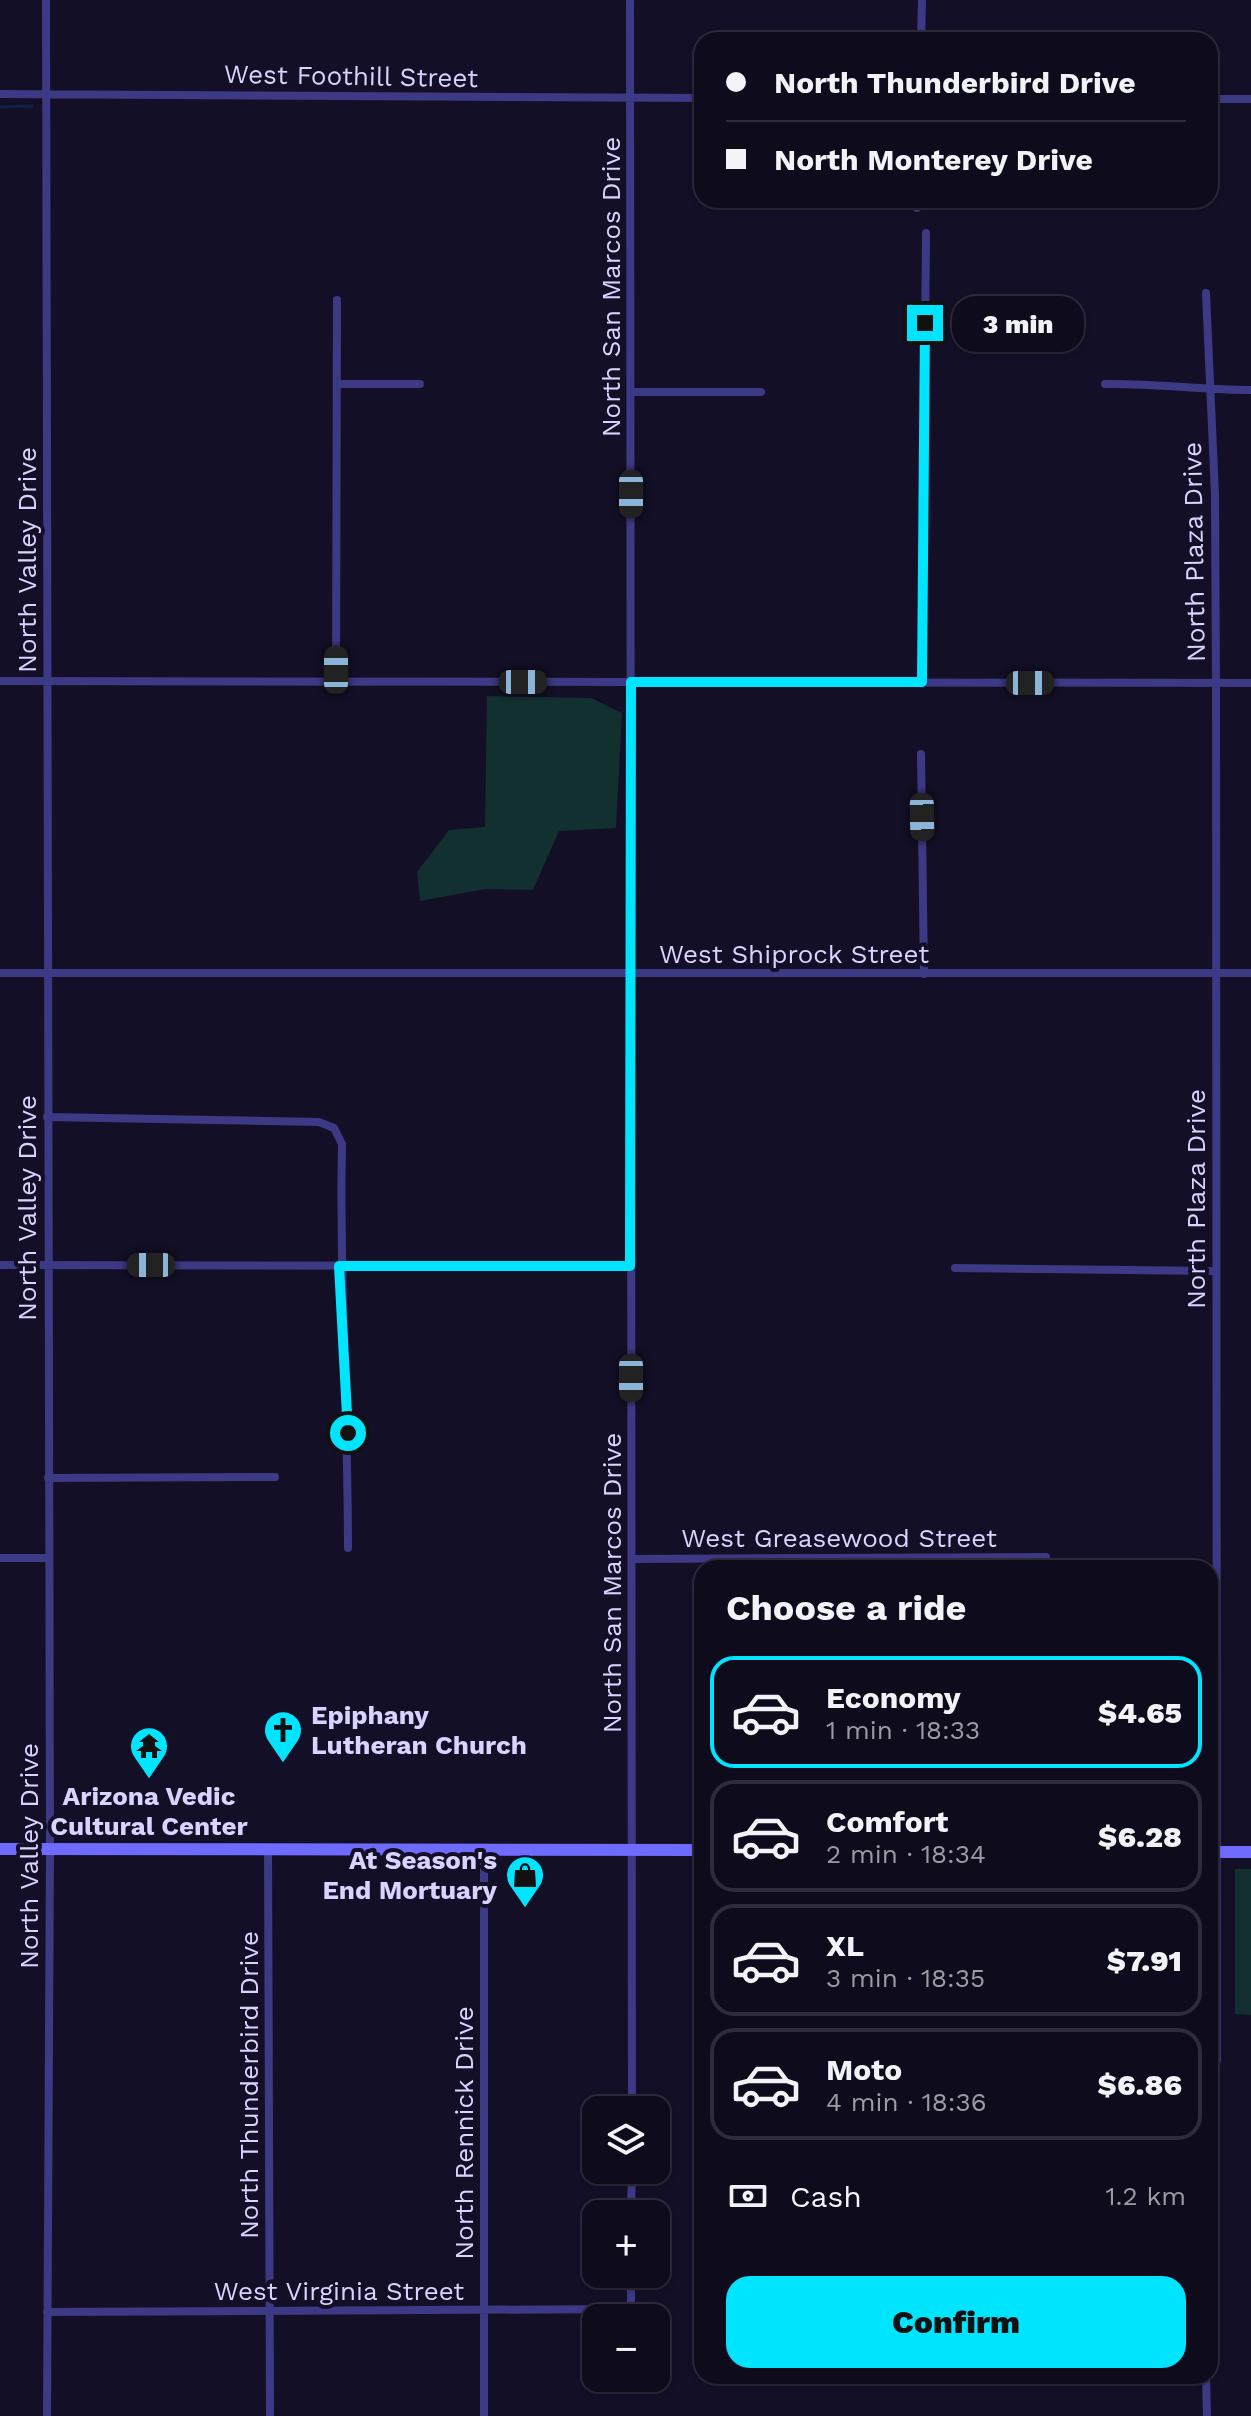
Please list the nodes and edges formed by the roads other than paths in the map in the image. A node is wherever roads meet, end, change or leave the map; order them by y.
1 (46, 0) edge
2 (630, 0) edge
3 (922, 0) edge
4 (921, 32) edge
5 (47, 93) junction
6 (0, 94) edge
7 (630, 98) junction
8 (694, 98) edge
9 (1218, 99) edge
10 (1251, 99) edge
11 (926, 233) dead end
12 (1206, 293) dead end
13 (337, 300) dead end
14 (337, 384) junction
15 (420, 384) dead end
16 (1105, 384) dead end
17 (1210, 390) junction
18 (1251, 390) edge
19 (631, 392) junction
20 (761, 392) dead end
21 (0, 681) edge
22 (47, 681) junction
23 (336, 682) junction
24 (631, 682) junction
25 (922, 682) junction
26 (1216, 683) junction
27 (1251, 683) edge
28 (921, 754) dead end
29 (0, 973) edge
30 (47, 973) junction
31 (1251, 973) edge
32 (631, 974) junction
33 (924, 974) junction
34 (1217, 974) junction
35 (47, 1117) junction
36 (0, 1265) edge
37 (47, 1265) junction
38 (339, 1266) junction
39 (630, 1266) junction
40 (955, 1268) dead end
41 (1216, 1271) junction
42 (275, 1477) dead end
43 (48, 1478) junction
44 (348, 1548) dead end
45 (1046, 1557) dead end
46 (0, 1558) edge
47 (48, 1558) junction
48 (632, 1559) junction
49 (704, 1560) edge
50 (984, 1560) edge
51 (1215, 1560) edge
52 (0, 1849) edge
53 (50, 1849) junction
54 (268, 1850) junction
55 (484, 1850) junction
56 (633, 1850) junction
57 (694, 1850) edge
58 (1218, 1852) edge
59 (1251, 1852) edge
60 (632, 2096) edge
61 (631, 2288) edge
62 (270, 2310) junction
63 (483, 2311) junction
64 (47, 2312) junction
65 (1206, 2384) edge
66 (47, 2416) edge
67 (270, 2416) edge
68 (484, 2416) edge
69 (1207, 2416) edge

1 - 5 street, North Valley Drive
2 - 7 street, North San Marcos Drive
3 - 4 street
5 - 6 street, West Foothill Street
5 - 7 street, West Foothill Street
5 - 22 street, North Valley Drive
7 - 8 street, West Foothill Street
7 - 19 street, North San Marcos Drive
9 - 10 street
11 - 25 street
12 - 17 street, North Plaza Drive
13 - 14 street
14 - 15 street
14 - 23 street
16 - 17 street
17 - 18 street
17 - 26 street, North Plaza Drive
19 - 20 street
19 - 24 street, North San Marcos Drive
21 - 22 street
22 - 23 street
22 - 30 street, North Valley Drive
23 - 24 street
24 - 25 street
24 - 32 street, North San Marcos Drive
25 - 26 street
26 - 27 street
26 - 34 street, North Plaza Drive
28 - 33 street
29 - 30 street, West Shiprock Street
30 - 32 street, West Shiprock Street
30 - 35 street, North Valley Drive
31 - 34 street, West Shiprock Street
32 - 33 street, West Shiprock Street
32 - 39 street, North San Marcos Drive
33 - 34 street, West Shiprock Street
34 - 41 street, North Plaza Drive
35 - 37 street, North Valley Drive
35 - 38 street
36 - 37 street
37 - 38 street
37 - 43 street, North Valley Drive
38 - 39 street
38 - 44 street
39 - 48 street, North San Marcos Drive
40 - 41 street
41 - 51 street, North Plaza Drive
42 - 43 street
43 - 47 street, North Valley Drive
45 - 50 street, West Greasewood Street
46 - 47 street
47 - 53 street, North Valley Drive
48 - 49 street, West Greasewood Street
48 - 56 street, North San Marcos Drive
52 - 53 main road
53 - 54 main road
53 - 64 street, North Valley Drive
54 - 55 main road
54 - 62 street, North Thunderbird Drive
55 - 56 main road
55 - 63 street, North Rennick Drive
56 - 57 main road
56 - 60 street, North San Marcos Drive
58 - 59 main road
61 - 63 street, West Virginia Street
62 - 63 street, West Virginia Street
62 - 64 street, West Virginia Street
62 - 67 street, North Thunderbird Drive
63 - 68 street, North Rennick Drive
64 - 66 street, North Valley Drive
65 - 69 street

